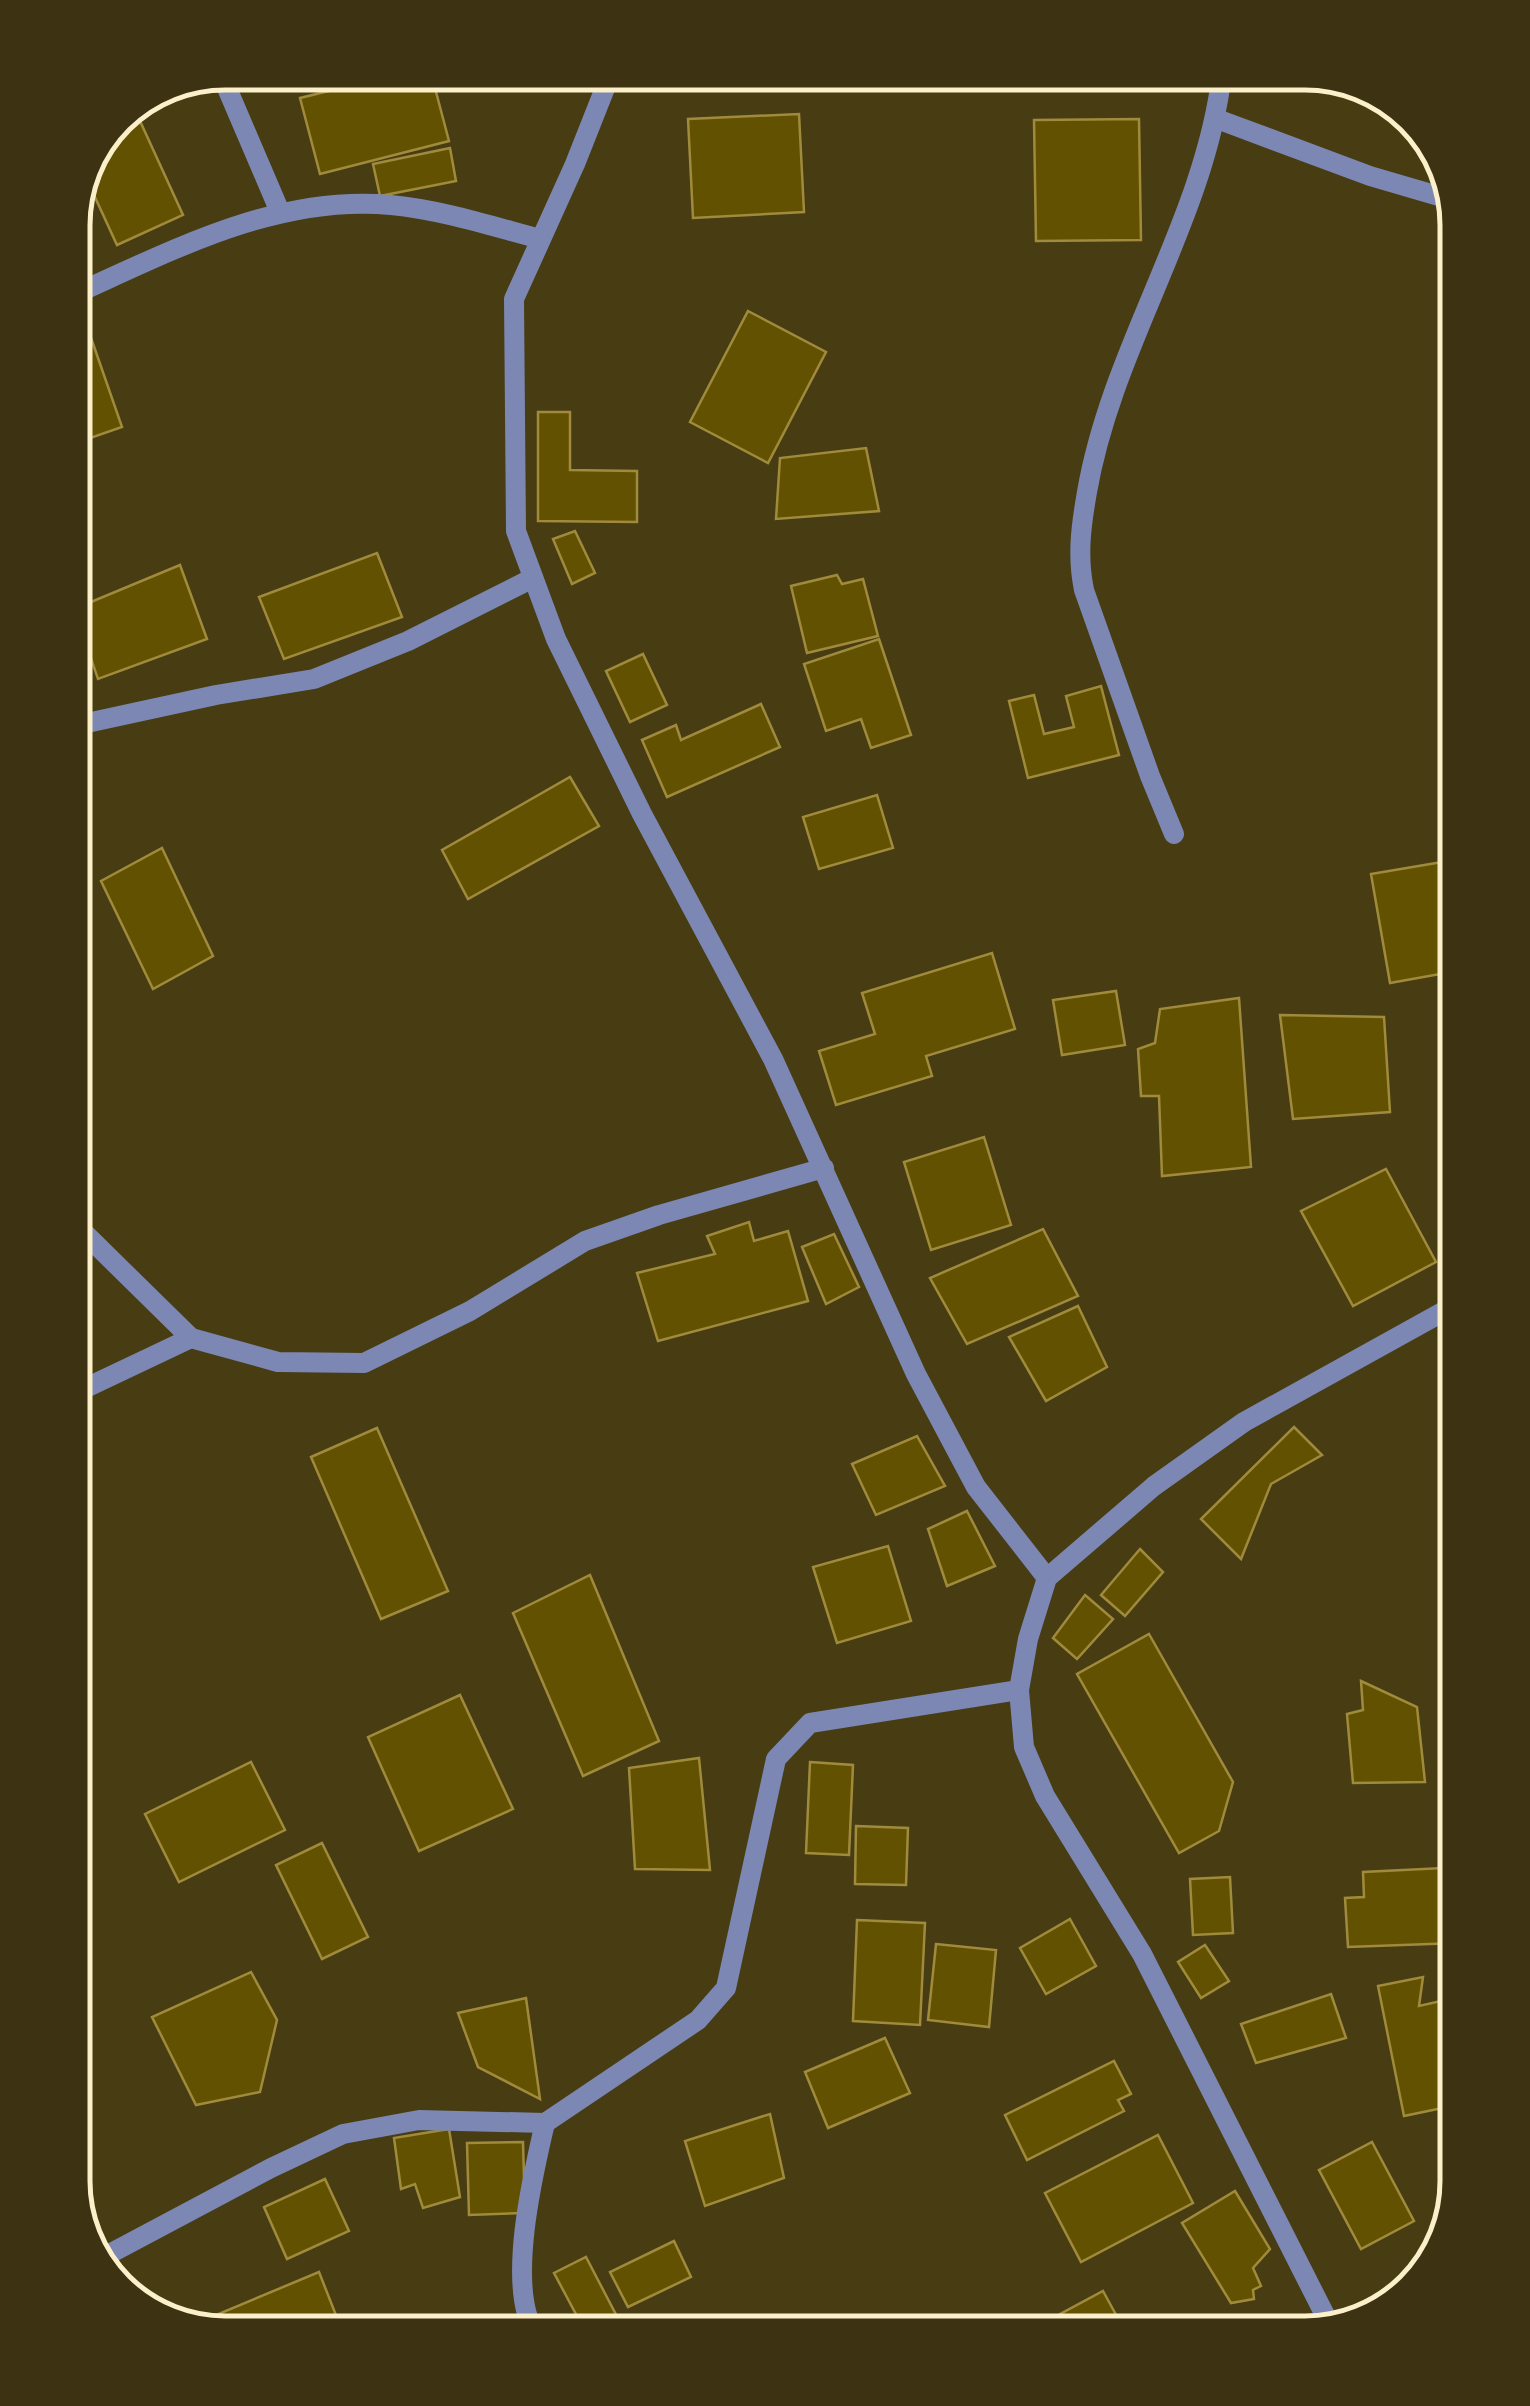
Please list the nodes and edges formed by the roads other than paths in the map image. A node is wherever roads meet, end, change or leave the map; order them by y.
1 (228, 90) edge
2 (604, 90) edge
3 (1220, 90) edge
4 (1217, 119) junction
5 (1436, 195) edge
6 (280, 212) junction
7 (540, 239) junction
8 (90, 287) edge
9 (533, 578) junction
10 (90, 722) edge
11 (1174, 834) dead end
12 (824, 1168) junction
13 (90, 1239) edge
14 (1440, 1314) edge
15 (191, 1338) junction
16 (90, 1386) edge
17 (1047, 1578) junction
18 (1019, 1690) junction
19 (545, 2123) junction
20 (111, 2253) edge
21 (1324, 2315) edge
22 (527, 2316) edge

1 - 6 street
2 - 7 street
3 - 4 street
4 - 5 street
4 - 11 street
6 - 7 street
6 - 8 street
7 - 9 street
9 - 10 street
9 - 12 street
12 - 15 street
12 - 17 street
13 - 15 street
14 - 17 street
15 - 16 street
17 - 18 street
18 - 19 street
18 - 21 street
19 - 20 street
19 - 22 street

